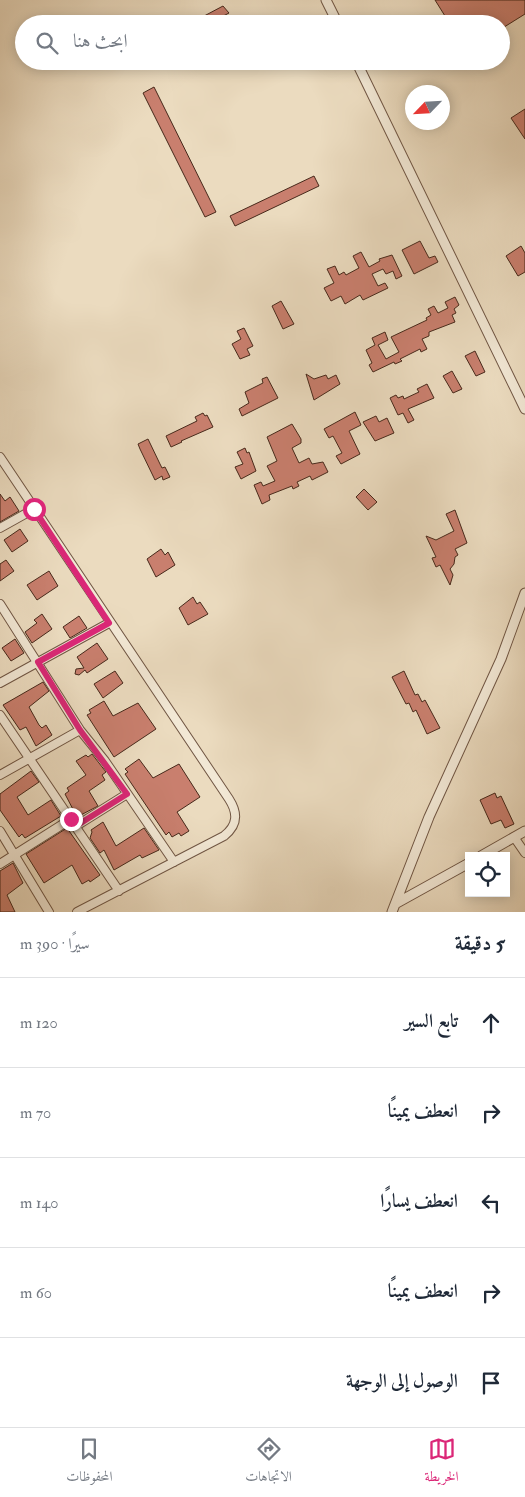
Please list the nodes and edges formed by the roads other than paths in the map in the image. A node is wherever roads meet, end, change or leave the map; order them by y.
1 (326, 0) edge
2 (334, 15) edge
3 (360, 70) edge
4 (525, 408) edge
5 (0, 457) edge
6 (34, 509) junction
7 (0, 528) edge
8 (525, 594) edge
9 (0, 604) edge
10 (109, 623) junction
11 (38, 662) junction
12 (0, 683) edge
13 (0, 715) edge
14 (80, 730) junction
15 (28, 760) junction
16 (0, 775) edge
17 (127, 794) junction
18 (71, 819) junction
19 (76, 826) junction
20 (0, 831) edge
21 (525, 831) edge
22 (514, 837) junction
23 (488, 852) edge
24 (525, 853) edge
25 (15, 854) junction
26 (174, 862) junction
27 (0, 864) edge
28 (465, 864) edge
29 (119, 891) junction
30 (394, 908) edge
31 (49, 912) edge
32 (77, 912) edge

1 - 2 street
3 - 4 street
5 - 6 street
6 - 7 street
6 - 10 street
8 - 30 street
9 - 11 street
10 - 11 street
10 - 26 street
11 - 12 street
11 - 14 street
13 - 15 street
14 - 15 street
14 - 17 street
15 - 16 street
15 - 18 street
17 - 19 street
17 - 26 street
18 - 19 street
18 - 25 street
19 - 29 street
20 - 25 street
21 - 22 street
22 - 23 street
22 - 24 street
25 - 27 street
25 - 31 street
26 - 29 street
28 - 30 street
29 - 32 street

